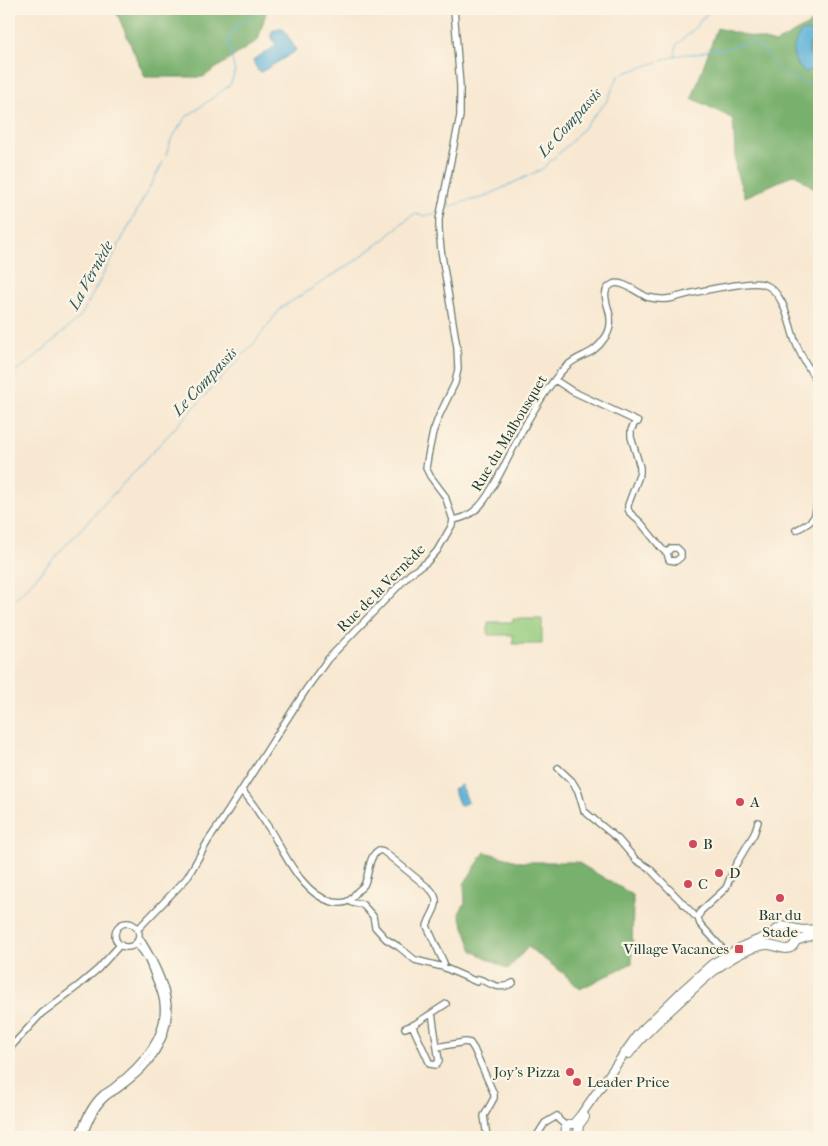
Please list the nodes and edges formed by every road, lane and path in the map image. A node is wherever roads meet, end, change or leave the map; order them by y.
1 (454, 9) edge
2 (555, 380) junction
3 (819, 384) edge
4 (819, 500) edge
5 (453, 520) junction
6 (796, 530) dead end
7 (667, 553) dead end
8 (558, 768) dead end
9 (242, 790) junction
10 (758, 822) dead end
11 (350, 901) junction
12 (698, 918) junction
13 (138, 929) junction
14 (793, 929) junction
15 (775, 931) junction
16 (819, 931) edge
17 (139, 936) junction
18 (796, 941) junction
19 (136, 944) junction
20 (120, 945) junction
21 (777, 946) junction
22 (722, 948) dead end
23 (443, 967) junction
24 (513, 983) dead end
25 (446, 1004) dead end
26 (432, 1013) junction
27 (437, 1046) junction
28 (9, 1049) edge
29 (570, 1132) edge
30 (78, 1137) edge
31 (83, 1137) edge
32 (487, 1137) edge
33 (536, 1137) edge

1 - 5 street
2 - 3 street, Rue du Malbousquet
2 - 5 street, Rue du Malbousquet
2 - 7 street
4 - 6 street
5 - 9 street, Rue de la Vernède
8 - 12 street
9 - 11 street
9 - 13 street, Rue de la Vernède
10 - 12 street
11 - 23 street
11 - 23 street
12 - 22 street
13 - 17 street
13 - 20 street
14 - 15 main road
14 - 16 main road
14 - 18 main road
15 - 21 main road
15 - 29 main road
16 - 18 main road
17 - 19 street
17 - 31 street
18 - 21 main road
19 - 20 street
19 - 30 street
20 - 28 street
21 - 29 main road
23 - 24 street
25 - 26 street
26 - 27 street
26 - 27 street
27 - 32 street
29 - 33 street

